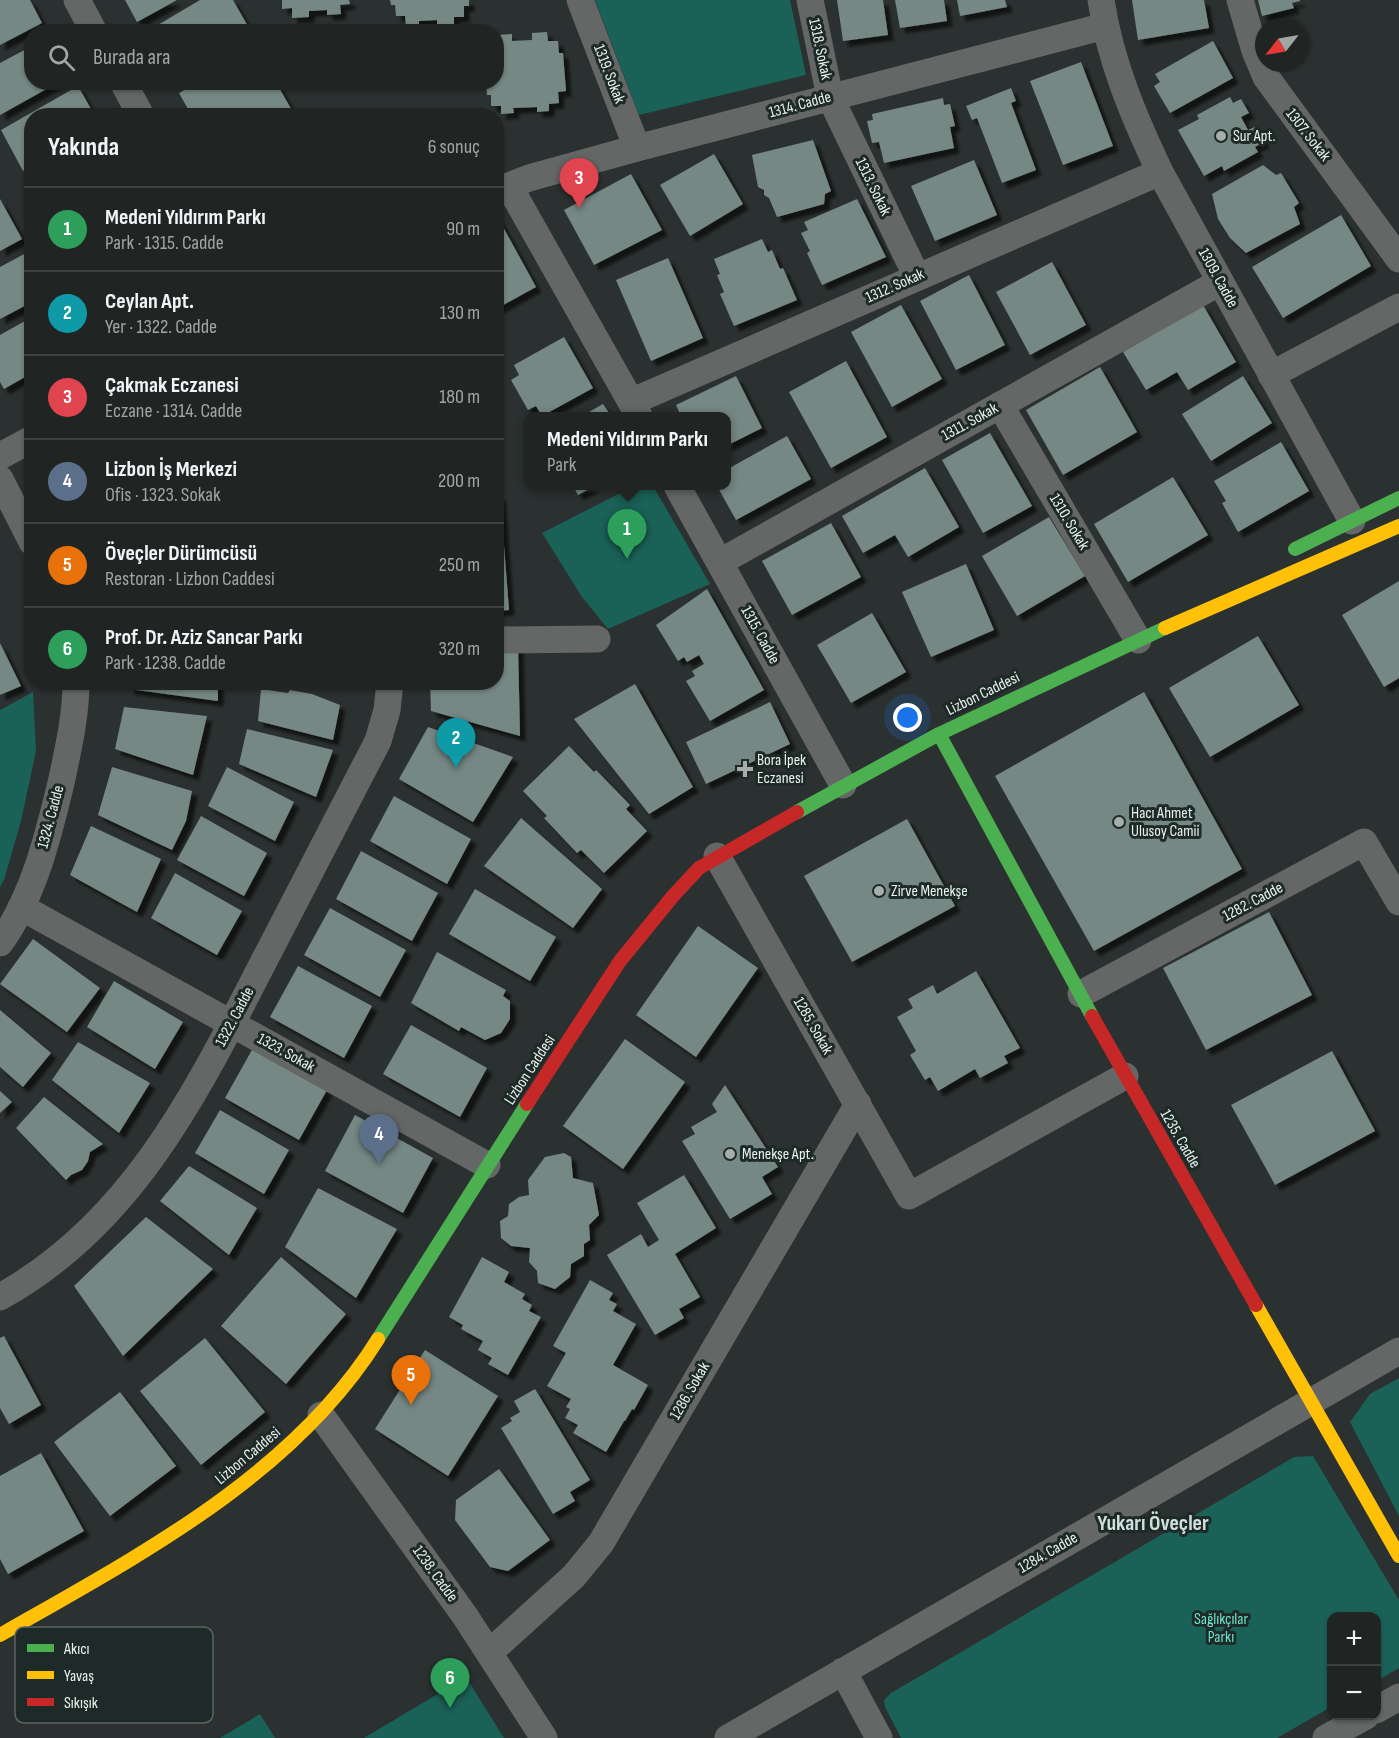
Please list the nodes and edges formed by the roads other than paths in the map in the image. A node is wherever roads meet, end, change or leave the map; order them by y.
1 (77, 0) edge
2 (580, 0) edge
3 (810, 0) edge
4 (1240, 0) edge
5 (1103, 13) edge
6 (90, 24) edge
7 (127, 90) edge
8 (830, 97) junction
9 (137, 108) edge
10 (637, 148) junction
11 (1160, 172) junction
12 (504, 189) edge
13 (504, 191) edge
14 (1399, 258) edge
15 (917, 277) junction
16 (1220, 282) junction
17 (1399, 307) edge
18 (1271, 375) junction
19 (1000, 405) junction
20 (635, 409) edge
21 (24, 443) edge
22 (0, 456) edge
23 (0, 479) edge
24 (679, 490) edge
25 (1399, 498) edge
26 (1352, 521) junction
27 (24, 526) edge
28 (1399, 526) edge
29 (1282, 555) dead end
30 (720, 562) junction
31 (1234, 583) dead end
32 (1258, 603) dead end
33 (1172, 626) junction
34 (597, 639) dead end
35 (504, 640) edge
36 (1138, 640) junction
37 (75, 690) edge
38 (389, 690) edge
39 (939, 734) junction
40 (843, 784) junction
41 (717, 856) junction
42 (1399, 902) edge
43 (21, 907) junction
44 (0, 943) edge
45 (1081, 994) junction
46 (232, 1024) junction
47 (1125, 1076) junction
48 (858, 1104) junction
49 (487, 1165) junction
50 (0, 1297) edge
51 (1399, 1350) edge
52 (1312, 1402) junction
53 (321, 1415) junction
54 (1399, 1556) edge
55 (0, 1635) edge
56 (490, 1653) junction
57 (843, 1671) junction
58 (1399, 1697) edge
59 (1381, 1708) edge
60 (1359, 1720) edge
61 (544, 1738) edge
62 (728, 1738) edge
63 (879, 1738) edge
64 (1326, 1738) edge

1 - 6 street
2 - 10 street, 1319. Sokak
3 - 8 street, 1318. Sokak
4 - 14 street, 1307. Sokak
5 - 8 street, 1314. Cadde
5 - 11 street, 1309. Cadde
7 - 9 street
8 - 10 street, 1314. Cadde
8 - 15 street, 1313. Sokak
10 - 12 street, 1314. Cadde
11 - 15 street, 1312. Sokak
11 - 16 street, 1309. Cadde
13 - 20 street
15 - 20 street, 1312. Sokak
16 - 18 street, 1309. Cadde
16 - 19 street, 1311. Sokak
17 - 18 street
18 - 26 street, 1309. Cadde
19 - 30 street, 1311. Sokak
19 - 36 street, 1310. Sokak
21 - 22 street
23 - 27 street
24 - 30 street, 1315. Cadde
25 - 26 main road
26 - 29 main road
28 - 33 main road, Lizbon Caddesi
30 - 40 street, 1315. Cadde
31 - 33 main road, Lizbon Caddesi
32 - 33 main road, Lizbon Caddesi
33 - 36 main road, Lizbon Caddesi
34 - 35 street
36 - 39 main road, Lizbon Caddesi
37 - 43 street, 1324. Cadde
38 - 46 street, 1322. Cadde
39 - 40 main road, Lizbon Caddesi
39 - 45 main road, 1235. Cadde
40 - 41 main road, Lizbon Caddesi
41 - 48 street, 1285. Sokak
41 - 49 main road, Lizbon Caddesi
42 - 45 street, 1282. Cadde
43 - 44 street, 1324. Cadde
43 - 46 street, 1323. Sokak
45 - 47 main road, 1235. Cadde
46 - 49 street, 1323. Sokak
46 - 50 street, 1322. Cadde
47 - 48 street, 1285. Sokak
47 - 52 main road, 1235. Cadde
48 - 56 street, 1286. Sokak
49 - 53 main road, Lizbon Caddesi
51 - 52 street, 1284. Cadde
52 - 54 main road, 1235. Cadde
52 - 57 street, 1284. Cadde
53 - 55 main road, Lizbon Caddesi
53 - 56 street, 1238. Cadde
56 - 61 street, 1238. Cadde
57 - 62 street, 1284. Cadde
57 - 63 street
58 - 59 street
60 - 64 street

